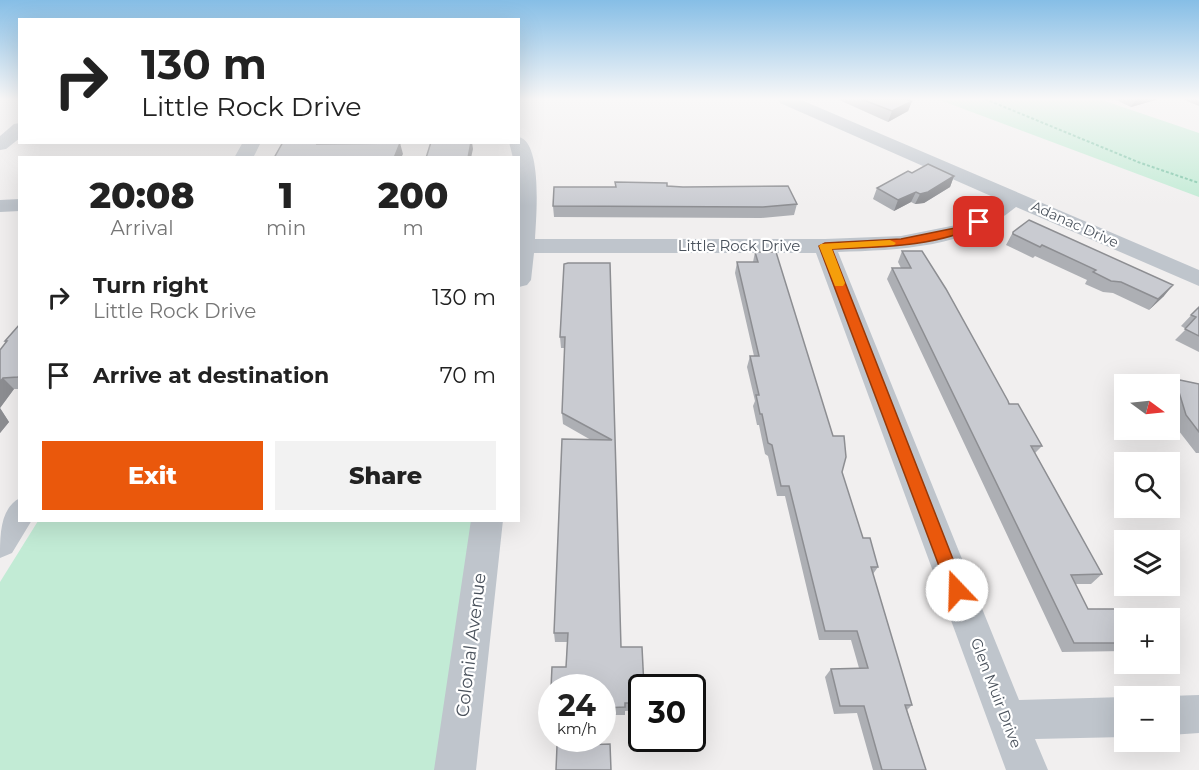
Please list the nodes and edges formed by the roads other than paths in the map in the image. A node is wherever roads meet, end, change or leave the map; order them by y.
1 (12, 135) edge
2 (870, 135) edge
3 (519, 144) edge
4 (0, 145) edge
5 (523, 197) edge
6 (1015, 197) junction
7 (18, 205) edge
8 (0, 206) edge
9 (524, 246) junction
10 (825, 246) junction
11 (520, 273) edge
12 (1199, 279) edge
13 (18, 515) edge
14 (488, 522) edge
15 (0, 543) edge
16 (1199, 714) edge
17 (1180, 715) edge
18 (1114, 717) edge
19 (1007, 720) junction
20 (455, 770) edge
21 (1027, 770) edge

1 - 4 street
2 - 6 street, Adanac Drive
3 - 5 street
5 - 9 street
6 - 10 street, Little Rock Drive
6 - 12 street, Adanac Drive
7 - 8 street
9 - 10 street, Little Rock Drive
9 - 11 street
10 - 19 street, Glen Muir Drive
13 - 15 street
14 - 20 street, Colonial Avenue
16 - 17 street
18 - 19 street
19 - 21 street, Glen Muir Drive

